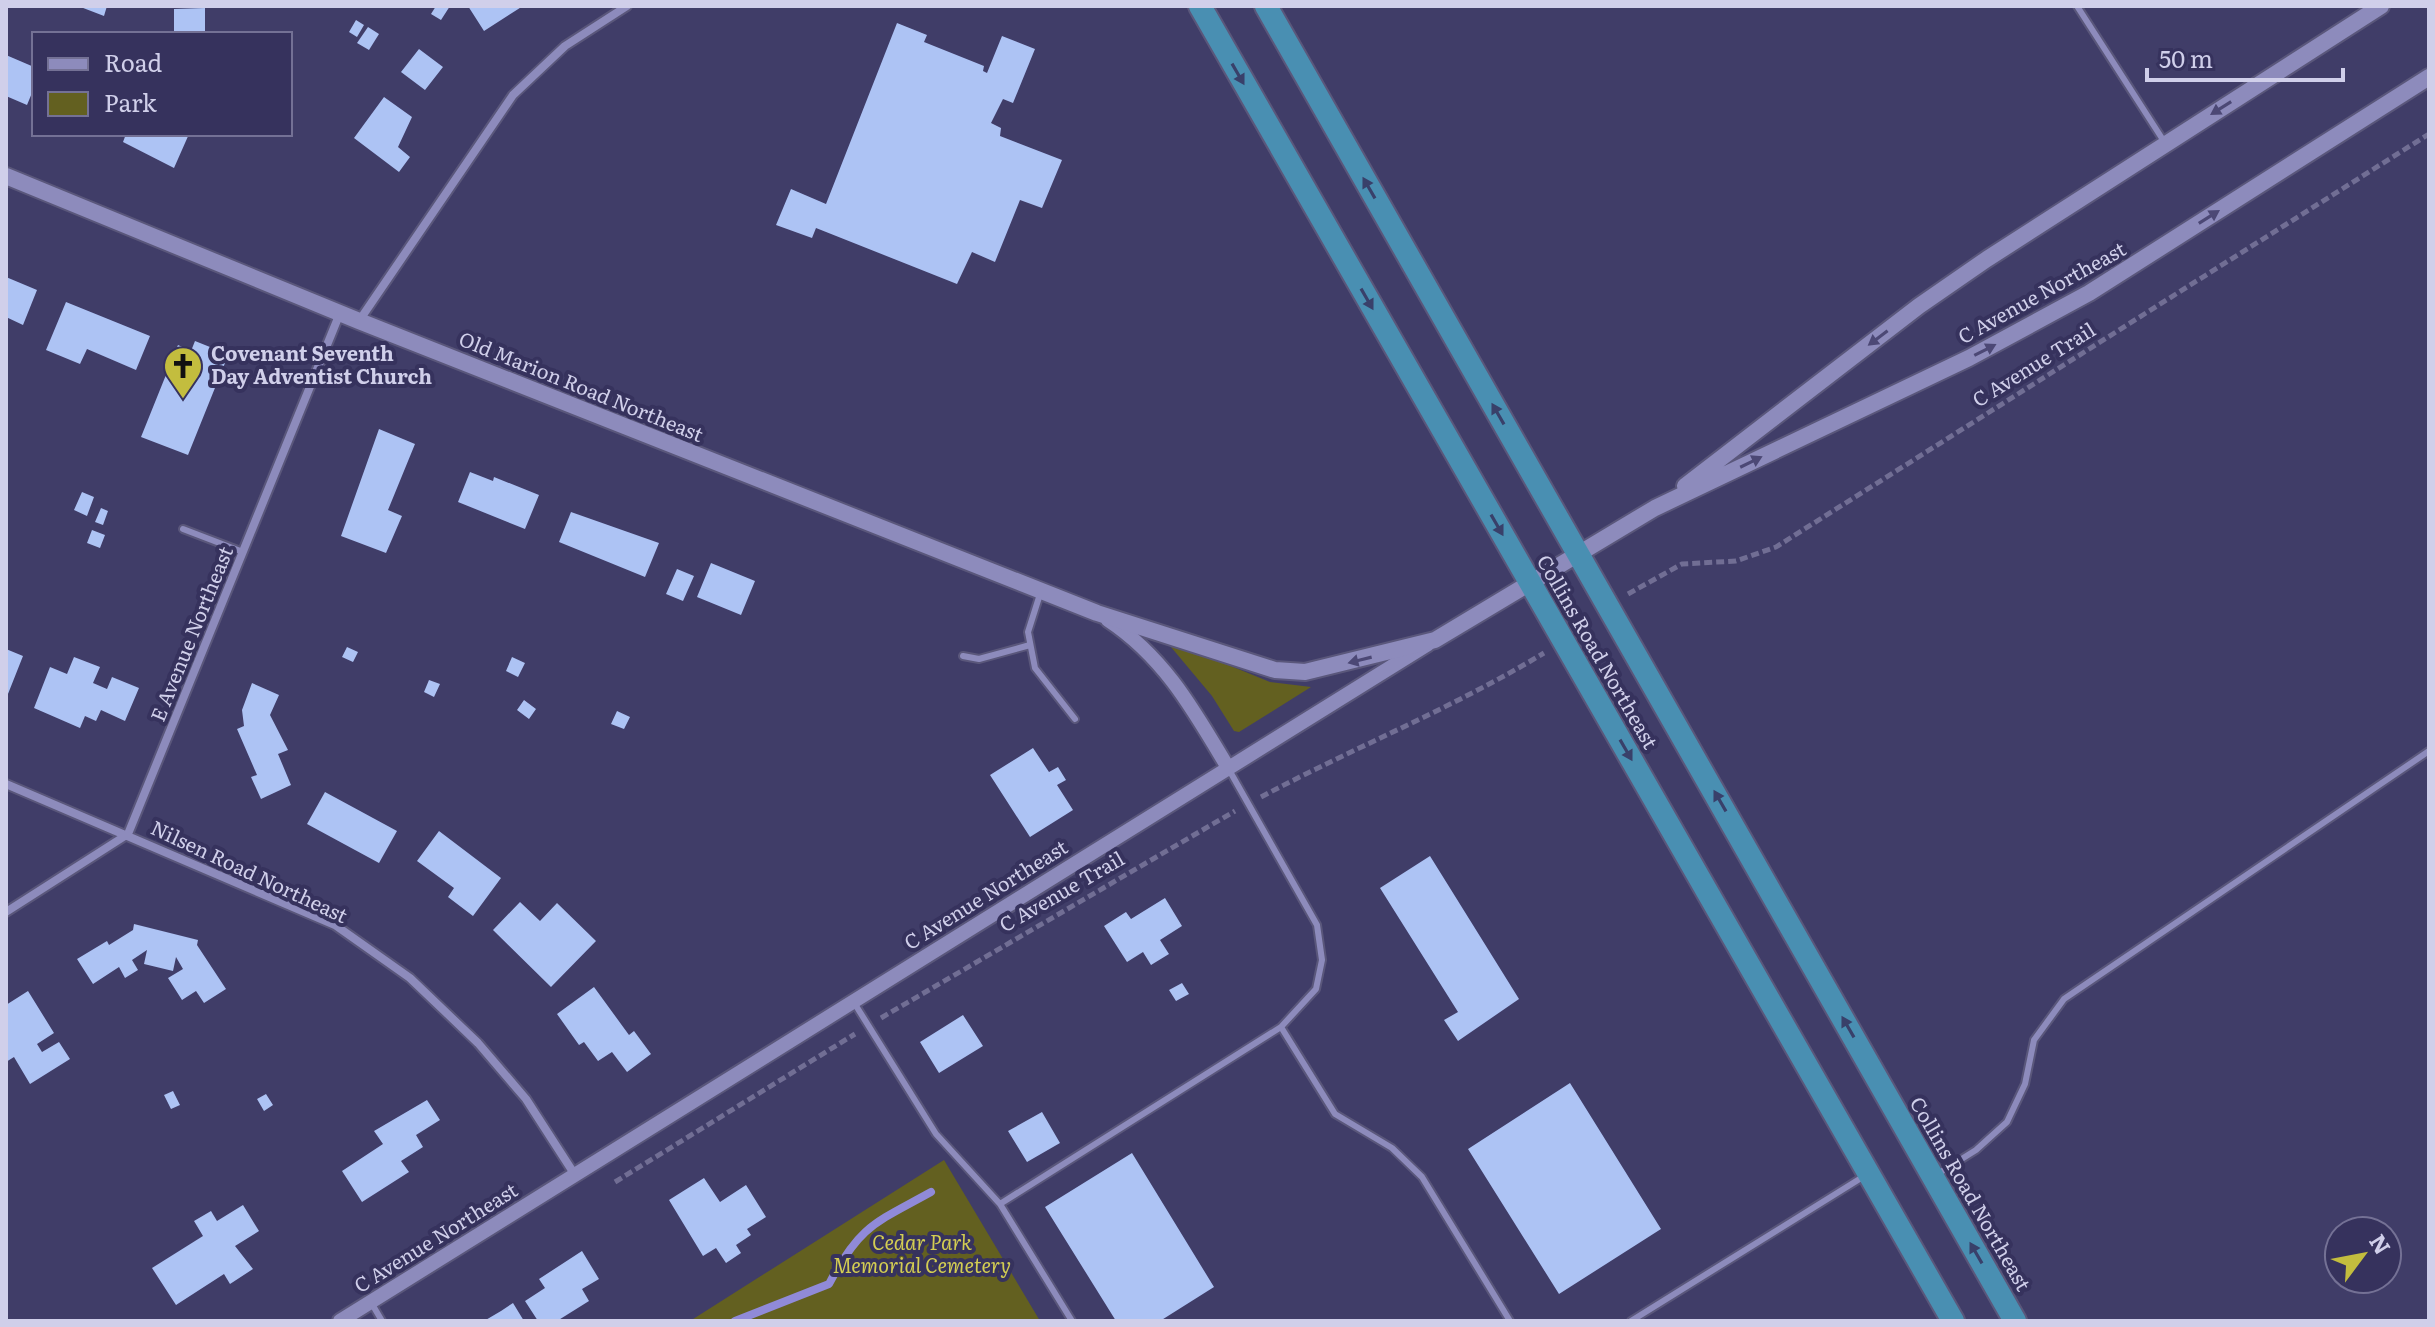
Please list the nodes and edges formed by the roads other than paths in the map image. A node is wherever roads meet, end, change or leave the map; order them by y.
1 (627, 6) edge
2 (1200, 6) edge
3 (1266, 6) edge
4 (2077, 6) edge
5 (2381, 6) edge
6 (2429, 77) edge
7 (2165, 143) junction
8 (6, 176) edge
9 (340, 313) junction
10 (359, 321) junction
11 (1655, 508) junction
12 (183, 529) dead end
13 (243, 552) junction
14 (1579, 555) junction
15 (1530, 583) junction
16 (1041, 590) junction
17 (1097, 613) junction
18 (1435, 640) junction
19 (1030, 645) junction
20 (963, 656) dead end
21 (1075, 719) dead end
22 (2429, 751) edge
23 (1227, 766) junction
24 (6, 784) edge
25 (128, 834) junction
26 (6, 912) edge
27 (853, 1001) junction
28 (1281, 1027) junction
29 (1869, 1173) junction
30 (575, 1175) junction
31 (1933, 1177) junction
32 (1000, 1204) junction
33 (371, 1302) junction
34 (340, 1321) edge
35 (382, 1321) edge
36 (1072, 1321) edge
37 (1510, 1321) edge
38 (1631, 1321) edge
39 (1953, 1321) edge
40 (2015, 1321) edge

1 - 10 street
2 -> 15 highway, Collins Road Northeast
14 -> 3 highway, Collins Road Northeast
4 - 7 lane
5 -> 7 main road, C Avenue Northeast
11 -> 6 main road, C Avenue Northeast
7 -> 11 main road, C Avenue Northeast
8 - 9 main road, Old Marion Road Northeast
9 - 10 main road, Old Marion Road Northeast
9 - 13 street, E Avenue Northeast
10 - 16 main road, Old Marion Road Northeast
11 - 14 main road, C Avenue Northeast
12 - 13 lane
13 - 25 street, E Avenue Northeast
14 - 15 main road, C Avenue Northeast
31 -> 14 highway, Collins Road Northeast
15 - 18 main road, C Avenue Northeast
15 -> 29 highway, Collins Road Northeast
16 - 17 main road, Old Marion Road Northeast
16 - 19 lane
18 -> 17 main road, Old Marion Road Northeast
17 - 23 street, Old Marion Road Northeast
18 - 23 street, C Avenue Northeast
19 - 20 lane
19 - 21 lane
22 - 31 lane
23 - 27 street, C Avenue Northeast
23 - 28 lane
24 - 25 street, Nilsen Road Northeast
25 - 26 street
25 - 30 street, Nilsen Road Northeast
27 - 30 street, C Avenue Northeast
27 - 32 lane
28 - 32 lane
28 - 37 lane
29 - 38 lane
29 - 39 highway, Collins Road Northeast
30 - 33 street, C Avenue Northeast
40 -> 31 highway, Collins Road Northeast
32 - 36 lane
33 - 34 street, C Avenue Northeast
33 - 35 lane

